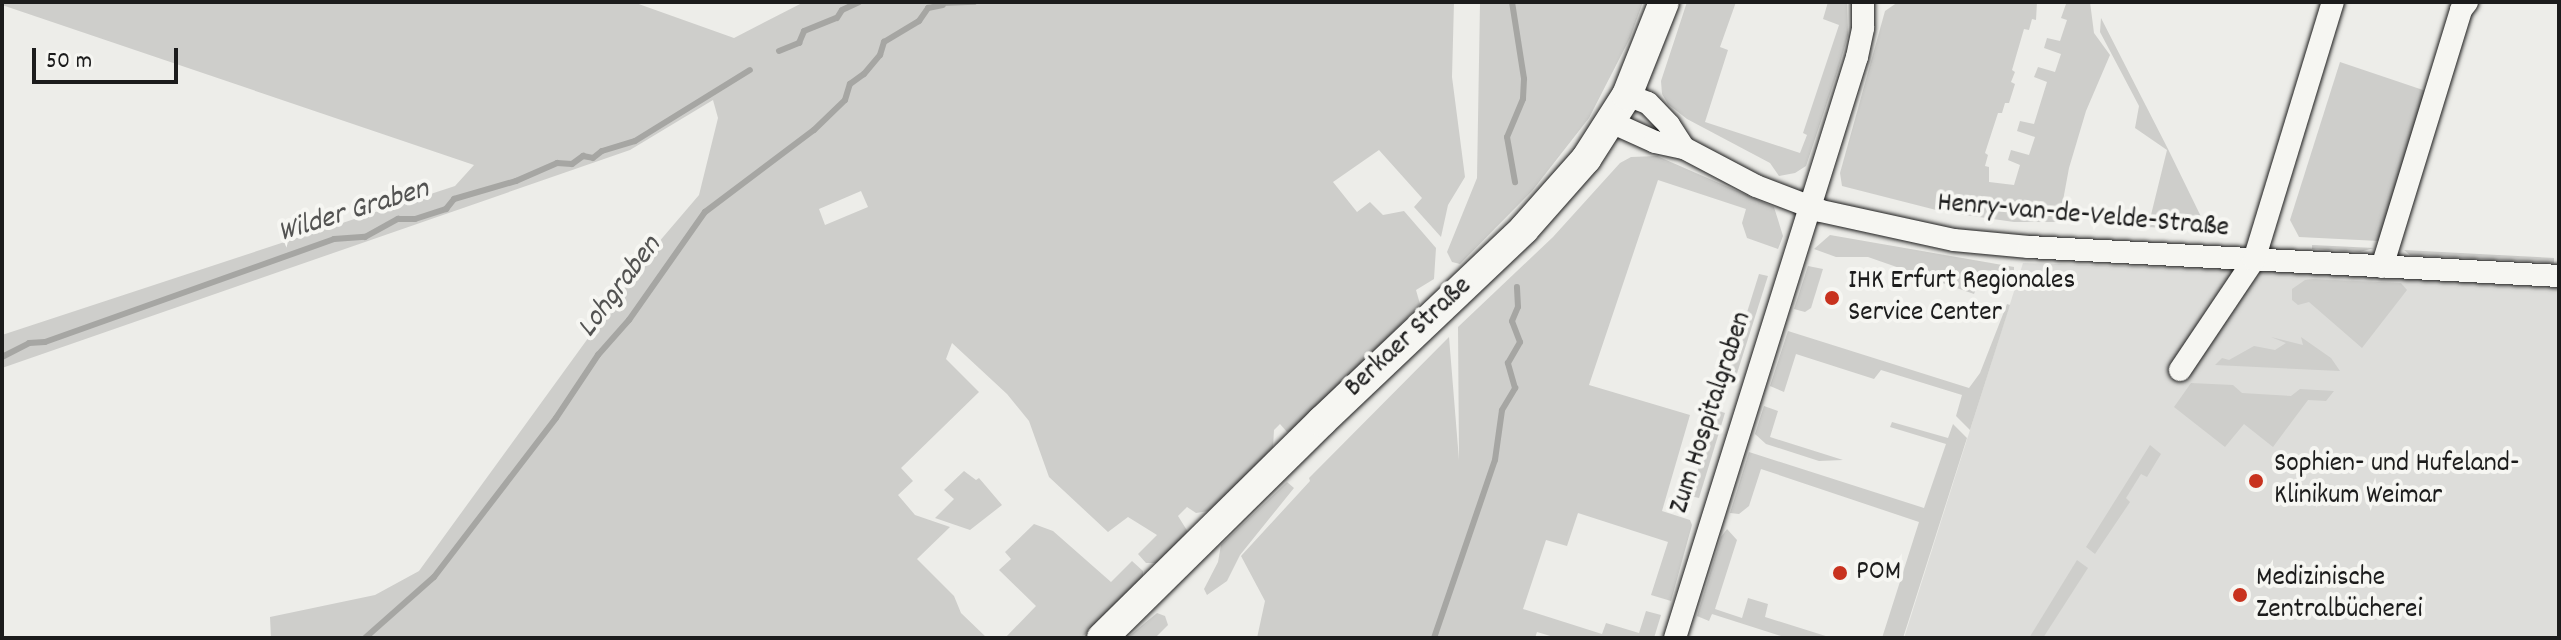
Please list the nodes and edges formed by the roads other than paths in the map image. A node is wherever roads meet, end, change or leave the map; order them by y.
1 (1664, 2) edge
2 (1863, 2) edge
3 (2333, 2) edge
4 (2467, 2) edge
5 (1627, 95) junction
6 (1611, 122) junction
7 (1684, 148) junction
8 (1808, 206) junction
9 (2254, 260) junction
10 (2382, 267) junction
11 (2559, 276) edge
12 (2180, 370) dead end
13 (1102, 638) edge
14 (1675, 638) edge

1 - 5 main road, Berkaer Straße
2 - 8 street, Zum Hospitalgraben
3 - 9 street
4 - 10 street
5 - 6 main road, Berkaer Straße
5 - 7 street, Henry-van-de-Velde-Straße
6 - 7 street, Henry-van-de-Velde-Straße
6 - 13 main road, Berkaer Straße
7 - 8 street, Henry-van-de-Velde-Straße
8 - 9 street, Henry-van-de-Velde-Straße
8 - 14 street, Zum Hospitalgraben
9 - 10 street, Henry-van-de-Velde-Straße
9 - 12 street, Henry-van-de-Velde-Straße
10 - 11 street, Henry-van-de-Velde-Straße

